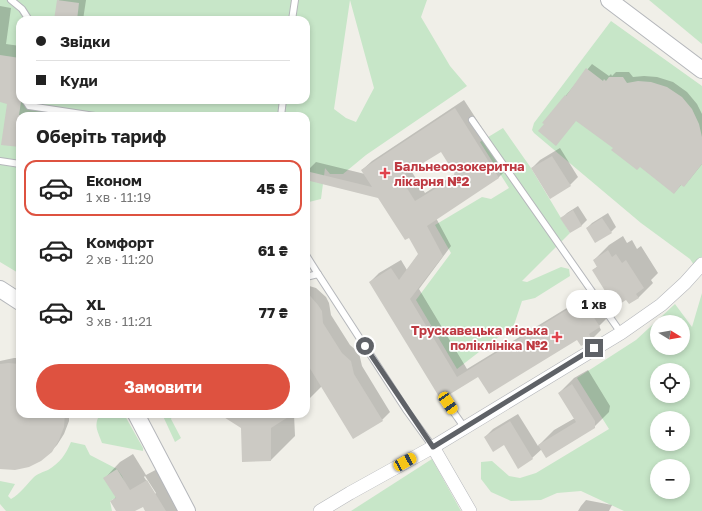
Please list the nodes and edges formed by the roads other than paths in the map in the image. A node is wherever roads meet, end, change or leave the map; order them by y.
1 (11, 0) edge
2 (295, 0) edge
3 (609, 0) edge
4 (27, 16) edge
5 (293, 16) edge
6 (702, 70) edge
7 (35, 104) edge
8 (75, 112) edge
9 (472, 120) dead end
10 (0, 161) edge
11 (16, 163) edge
12 (310, 261) edge
13 (702, 264) edge
14 (318, 274) junction
15 (310, 276) edge
16 (0, 289) edge
17 (16, 299) edge
18 (621, 333) junction
19 (446, 400) dead end
20 (138, 418) edge
21 (464, 427) junction
22 (433, 447) junction
23 (187, 511) edge
24 (320, 511) edge
25 (470, 511) edge

1 - 4 lane
2 - 5 lane
3 - 6 street
7 - 8 lane
9 - 18 lane
10 - 11 lane
12 - 14 lane
13 - 18 street
14 - 15 lane
14 - 22 lane
16 - 17 street
18 - 21 street
19 - 21 lane
20 - 23 street
21 - 22 street
22 - 24 street
22 - 25 street

